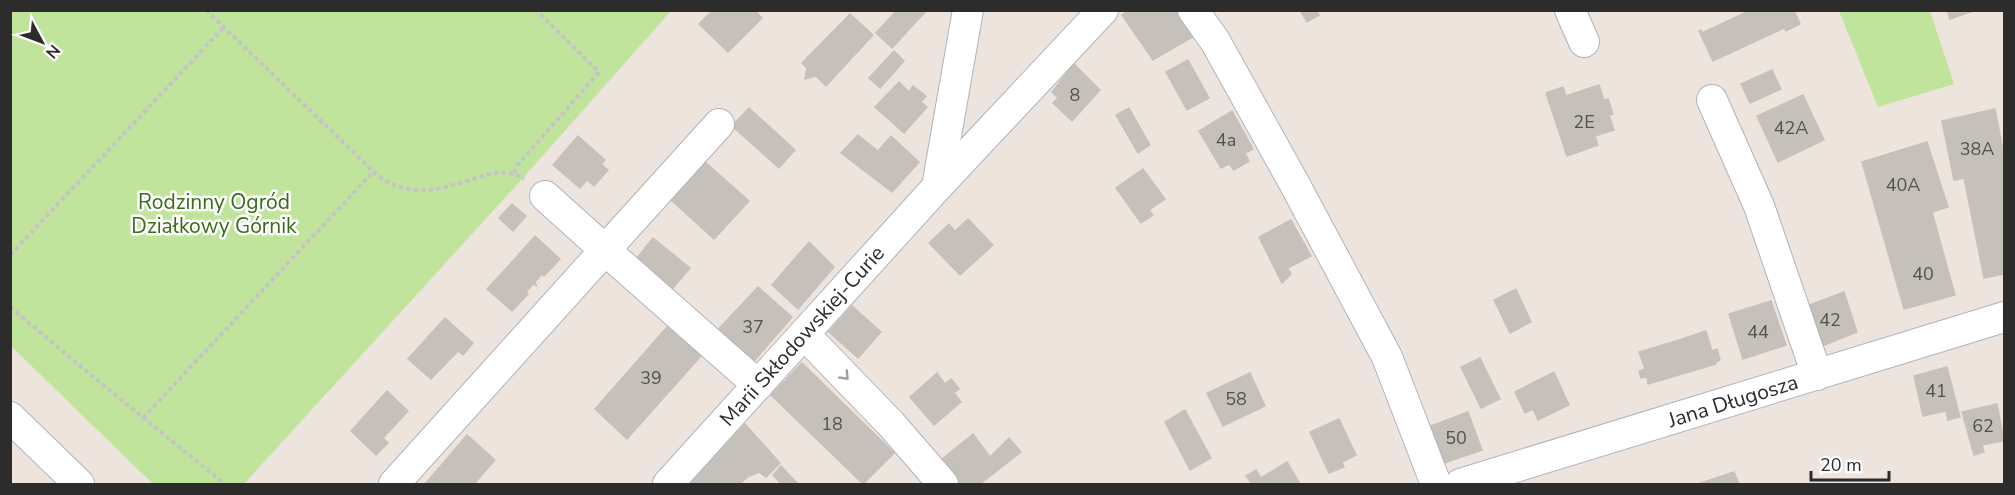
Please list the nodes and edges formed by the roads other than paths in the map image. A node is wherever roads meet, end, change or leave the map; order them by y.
1 (968, 10) edge
2 (1103, 10) edge
3 (1193, 10) edge
4 (1570, 10) edge
5 (1584, 42) dead end
6 (1712, 100) dead end
7 (719, 124) dead end
8 (937, 187) junction
9 (545, 196) road end
10 (604, 250) junction
11 (2004, 317) edge
12 (804, 334) junction
13 (1817, 375) junction
14 (758, 385) junction
15 (10, 417) edge
16 (79, 484) edge
17 (394, 484) edge
18 (668, 484) edge
19 (942, 484) edge
20 (1436, 484) edge
21 (1460, 484) edge

1 - 8 street
2 - 8 street, Marii Skłodowskiej-Curie
3 - 20 street
4 - 5 street
6 - 13 street
7 - 10 street
8 - 12 street, Marii Skłodowskiej-Curie
9 - 10 street
10 - 14 street
10 - 17 street
11 - 13 street, Jana Długosza
12 - 14 street, Marii Skłodowskiej-Curie
12 -> 19 street
13 - 21 street, Jana Długosza
14 - 18 street, Marii Skłodowskiej-Curie
15 - 16 street

